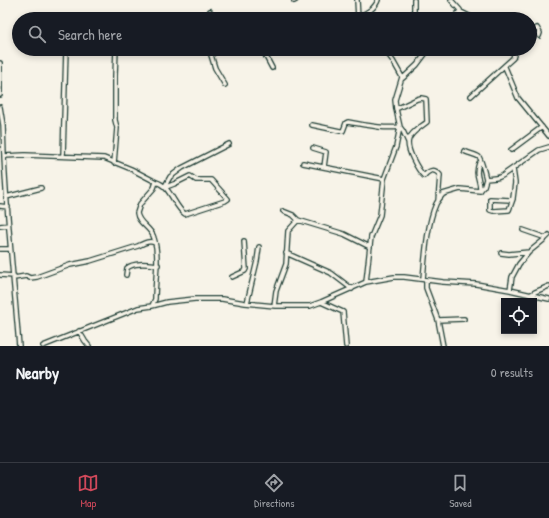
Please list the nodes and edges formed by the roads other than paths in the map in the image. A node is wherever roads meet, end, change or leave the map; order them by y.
1 (357, 0) edge
2 (378, 0) edge
3 (414, 0) edge
4 (451, 0) edge
5 (358, 12) edge
6 (367, 12) edge
7 (414, 12) edge
8 (459, 12) edge
9 (537, 28) edge
10 (539, 36) dead end
11 (66, 56) edge
12 (116, 56) edge
13 (210, 56) edge
14 (266, 56) edge
15 (389, 56) edge
16 (424, 56) edge
17 (514, 56) edge
18 (0, 63) edge
19 (505, 66) junction
20 (272, 68) dead end
21 (403, 76) junction
22 (225, 85) dead end
23 (0, 95) edge
24 (471, 96) dead end
25 (0, 107) edge
26 (396, 109) junction
27 (312, 125) dead end
28 (400, 127) junction
29 (542, 127) junction
30 (549, 136) edge
31 (408, 143) junction
32 (229, 144) dead end
33 (549, 147) edge
34 (313, 148) dead end
35 (511, 150) dead end
36 (464, 151) dead end
37 (473, 155) junction
38 (4, 156) junction
39 (63, 156) junction
40 (114, 163) junction
41 (303, 163) dead end
42 (478, 163) junction
43 (324, 167) junction
44 (482, 167) junction
45 (512, 169) junction
46 (384, 179) junction
47 (486, 179) junction
48 (156, 182) junction
49 (163, 186) junction
50 (41, 188) dead end
51 (480, 191) junction
52 (438, 193) junction
53 (444, 194) junction
54 (6, 197) junction
55 (512, 199) junction
56 (438, 202) junction
57 (0, 206) edge
58 (8, 207) junction
59 (283, 211) dead end
60 (298, 220) junction
61 (8, 225) junction
62 (0, 226) edge
63 (523, 230) dead end
64 (548, 236) edge
65 (244, 240) dead end
66 (155, 243) junction
67 (258, 247) dead end
68 (370, 247) junction
69 (0, 249) edge
70 (10, 249) junction
71 (529, 252) junction
72 (286, 253) junction
73 (501, 253) dead end
74 (158, 265) junction
75 (126, 275) dead end
76 (0, 276) edge
77 (14, 277) junction
78 (232, 277) dead end
79 (424, 279) junction
80 (366, 282) junction
81 (549, 286) edge
82 (352, 288) junction
83 (510, 290) junction
84 (530, 295) junction
85 (549, 299) edge
86 (321, 302) junction
87 (247, 303) junction
88 (152, 306) junction
89 (274, 306) junction
90 (438, 320) junction
91 (464, 320) dead end
92 (79, 331) junction
93 (18, 346) edge
94 (43, 346) edge
95 (89, 346) edge
96 (346, 346) edge
97 (443, 346) edge

1 - 5 street
2 - 6 street
3 - 7 street
4 - 8 street
9 - 10 street
11 - 39 street
12 - 40 street
13 - 22 street
14 - 20 street
15 - 21 street
16 - 21 street
17 - 19 street
18 - 23 street
19 - 24 street
19 - 29 street
21 - 26 street
25 - 38 street
26 - 28 street
26 - 31 street
27 - 28 street
28 - 31 street
28 - 46 street
29 - 30 street
29 - 35 street
31 - 52 street
32 - 49 street
33 - 45 street
34 - 43 street
36 - 37 street
37 - 42 street
37 - 44 street
38 - 39 street
38 - 54 street
39 - 40 street
40 - 48 street
41 - 43 street
42 - 44 street
42 - 51 street
43 - 46 street
44 - 47 street
45 - 47 street
45 - 55 street
46 - 68 street
47 - 51 street
48 - 49 street
48 - 66 street
49 - 49 street
50 - 54 street
51 - 53 street
52 - 53 street
52 - 56 street
53 - 56 street
54 - 58 street
55 - 55 street
56 - 79 street
57 - 58 street
58 - 61 street
59 - 60 street
60 - 68 street
60 - 72 street
61 - 62 street
61 - 70 street
63 - 64 street
64 - 71 street
65 - 78 street
66 - 74 street
66 - 77 street
67 - 87 street
68 - 80 street
69 - 70 street
70 - 77 street
71 - 73 street
71 - 83 street
72 - 82 street
72 - 89 street
74 - 75 street
74 - 88 street
76 - 77 street
77 - 93 street
79 - 80 street
79 - 83 street
79 - 90 street
80 - 82 street
81 - 84 street
82 - 86 street
83 - 84 street
84 - 85 street
86 - 89 street
86 - 96 street
87 - 88 street
87 - 89 street
88 - 92 street
90 - 91 street
90 - 97 street
92 - 94 street
92 - 95 street

